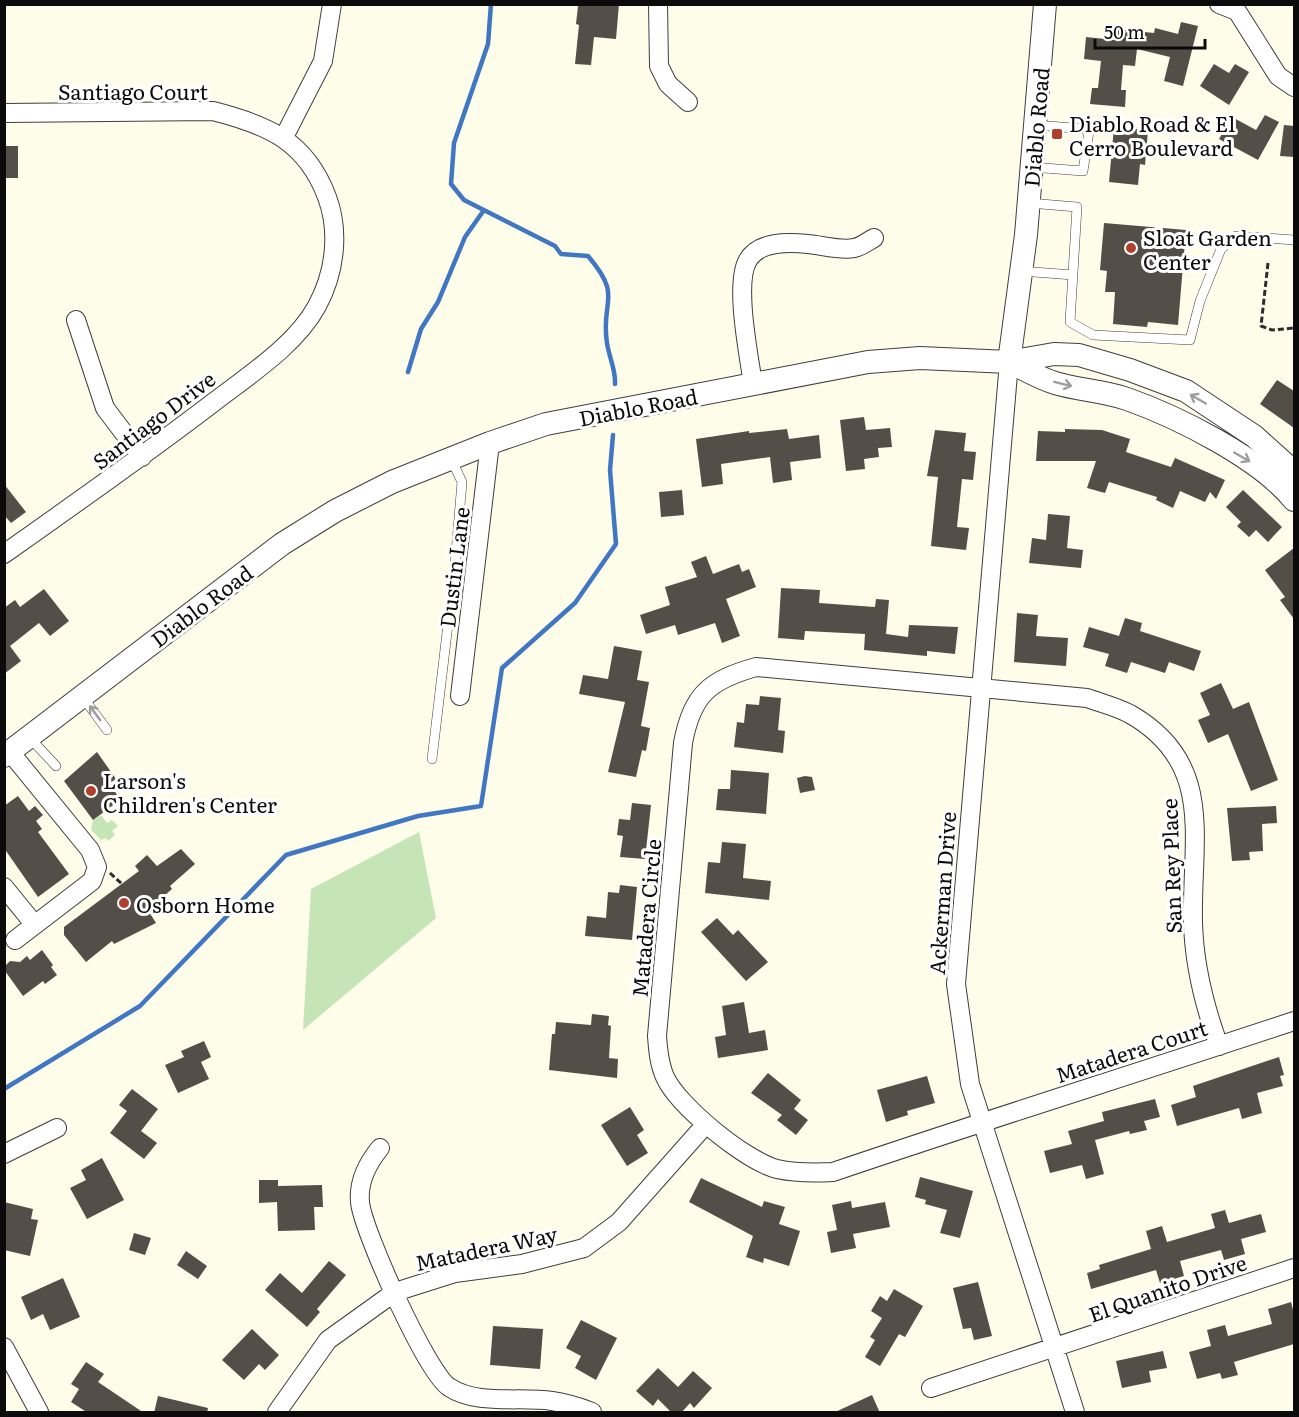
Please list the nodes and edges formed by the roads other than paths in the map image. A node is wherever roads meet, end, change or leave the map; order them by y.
1 (332, 4) edge
2 (658, 4) edge
3 (1045, 4) edge
4 (1219, 4) edge
5 (1294, 87) edge
6 (688, 102) dead end
7 (4, 113) edge
8 (1035, 125) junction
9 (284, 137) junction
10 (1031, 167) junction
11 (1029, 203) junction
12 (874, 238) dead end
13 (1294, 240) edge
14 (1021, 271) junction
15 (1073, 275) junction
16 (316, 307) joint
17 (76, 320) dead end
18 (1009, 362) junction
19 (753, 384) junction
20 (490, 443) junction
21 (142, 457) junction
22 (451, 459) junction
23 (1294, 472) edge
24 (1294, 500) edge
25 (4, 554) edge
26 (980, 690) junction
27 (82, 696) junction
28 (460, 696) dead end
29 (107, 730) dead end
30 (29, 737) junction
31 (7, 754) edge
32 (432, 759) dead end
33 (56, 766) dead end
34 (4, 887) edge
35 (34, 924) junction
36 (15, 940) dead end
37 (1294, 1021) edge
38 (1218, 1046) junction
39 (981, 1122) junction
40 (706, 1124) junction
41 (57, 1128) dead end
42 (380, 1148) dead end
43 (4, 1154) edge
44 (1294, 1268) edge
45 (395, 1292) junction
46 (4, 1347) edge
47 (1053, 1349) junction
48 (931, 1388) dead end
49 (39, 1413) edge
50 (277, 1413) edge
51 (592, 1413) edge
52 (1075, 1413) edge

1 - 9 street
2 - 6 street
3 - 8 street, Diablo Road
4 - 5 street
7 - 9 street, Santiago Court
8 - 10 street, Diablo Road
8 - 10 lane
9 - 16 street, Santiago Court
10 - 11 street, Diablo Road
11 - 14 street, Diablo Road
11 - 15 lane
12 - 19 street
13 - 15 lane
14 - 15 lane
14 - 18 street, Diablo Road
16 - 21 street, Santiago Drive
17 - 21 street
18 - 19 street, Diablo Road
23 -> 18 street
18 -> 24 street
18 - 26 street, Ackerman Drive
19 - 20 street, Diablo Road
20 - 22 street, Diablo Road
20 - 28 street, Dustin Lane
21 - 25 street, Santiago Drive
22 - 27 street, Diablo Road
22 - 32 lane
26 - 38 street, San Rey Place
26 - 39 street, Ackerman Drive
26 - 40 street, Matadera Circle
29 -> 27 lane
27 - 30 street, Diablo Road
30 - 31 street, Diablo Road
30 - 33 lane
31 - 35 street
34 - 35 street
35 - 36 street
37 - 38 street, Matadera Court
38 - 39 street, Matadera Court
39 - 40 street, Matadera Circle
39 - 47 street, Ackerman Drive
40 - 45 street, Matadera Way
41 - 43 street
42 - 45 street
44 - 47 street, El Quanito Drive
45 - 50 street, Matadera Way
45 - 51 street
46 - 49 street
47 - 48 street, El Quanito Drive
47 - 52 street, Ackerman Drive

